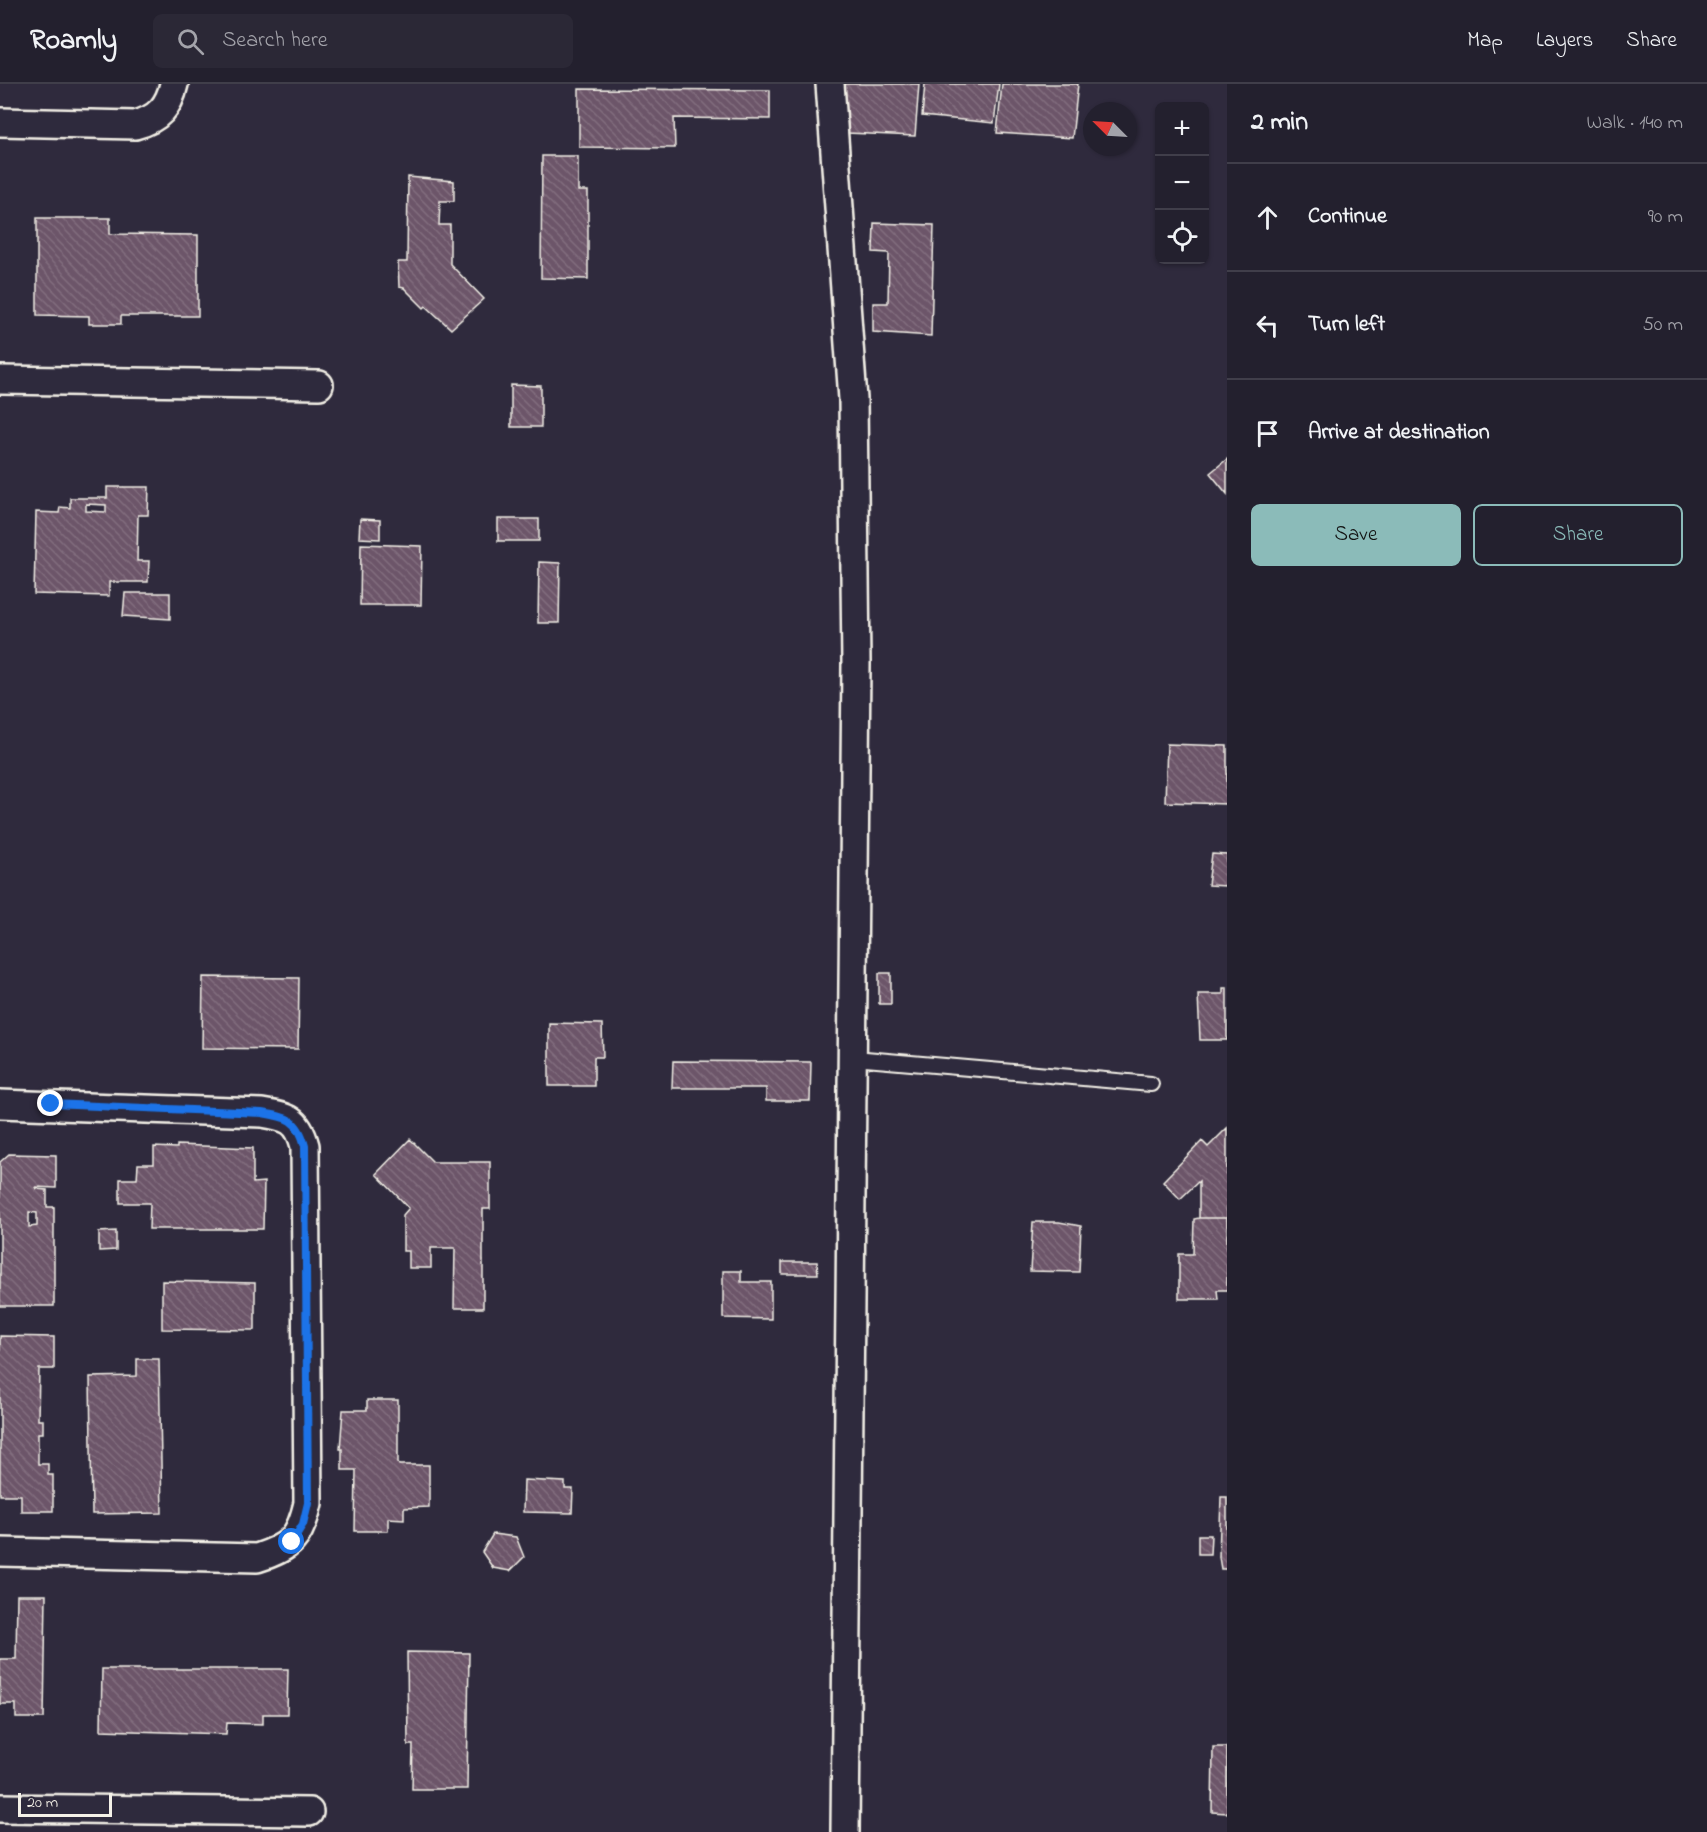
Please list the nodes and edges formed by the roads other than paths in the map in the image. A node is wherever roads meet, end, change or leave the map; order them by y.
1 (174, 84) edge
2 (830, 84) edge
3 (0, 122) edge
4 (0, 380) edge
5 (319, 385) dead end
6 (854, 1058) junction
7 (1151, 1084) dead end
8 (0, 1104) edge
9 (0, 1552) edge
10 (0, 1808) edge
11 (309, 1812) dead end
12 (845, 1832) edge

1 - 3 street
2 - 6 street
4 - 5 street
6 - 7 lane
6 - 12 street
8 - 9 street
10 - 11 street

